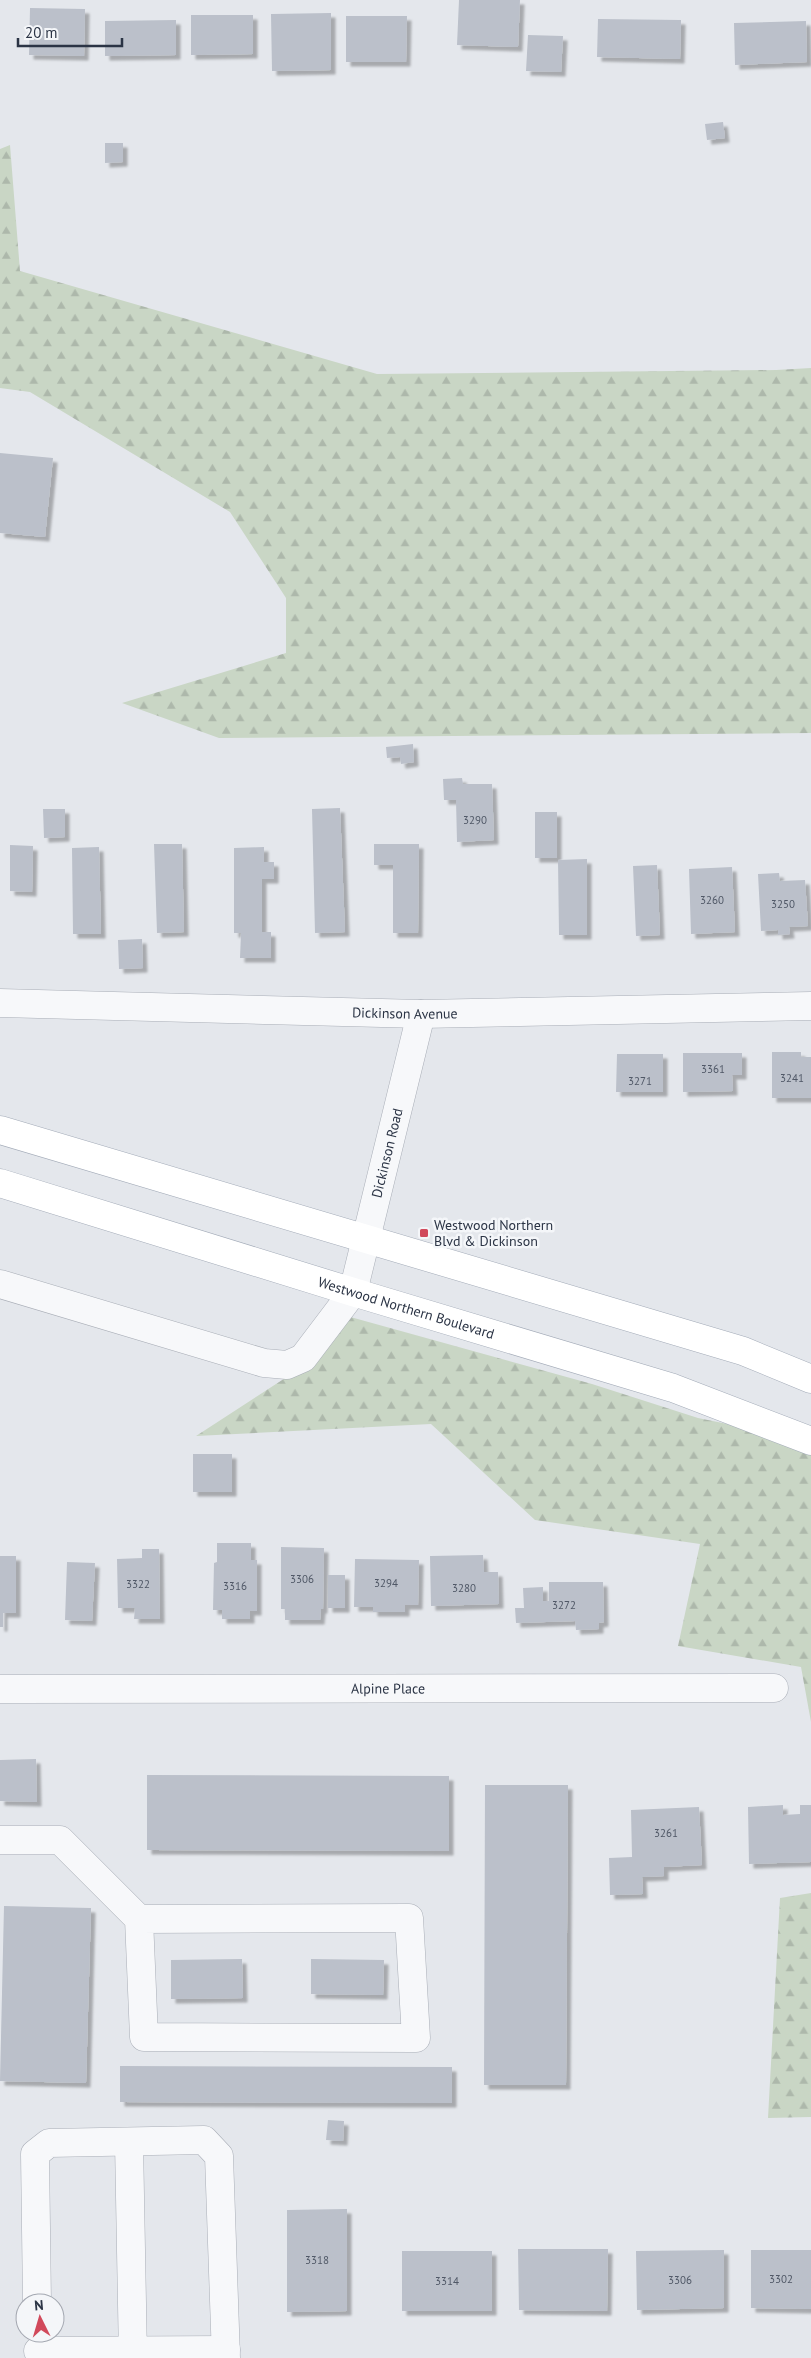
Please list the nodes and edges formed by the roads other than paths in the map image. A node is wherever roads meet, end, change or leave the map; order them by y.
1 (0, 1003) edge
2 (811, 1006) edge
3 (421, 1014) junction
4 (0, 1130) edge
5 (0, 1183) edge
6 (367, 1238) junction
7 (0, 1284) edge
8 (353, 1292) junction
9 (811, 1379) edge
10 (811, 1441) edge
11 (774, 1688) dead end
12 (0, 1689) edge
13 (0, 1840) edge
14 (139, 1919) junction
15 (129, 2142) junction
16 (37, 2293) edge
17 (38, 2347) edge
18 (133, 2354) edge
19 (226, 2354) edge

1 - 3 street, Dickinson Avenue
2 - 3 street, Dickinson Avenue
3 - 6 street, Dickinson Road
4 - 6 main road
5 - 8 main road, Westwood Northern Boulevard
6 - 8 street, Dickinson Road
6 - 9 main road
7 - 8 street
8 - 10 main road, Westwood Northern Boulevard
11 - 12 street, Alpine Place
13 - 14 street
14 - 14 street
15 - 16 street
15 - 18 street
15 - 19 street
17 - 18 street
18 - 19 street

